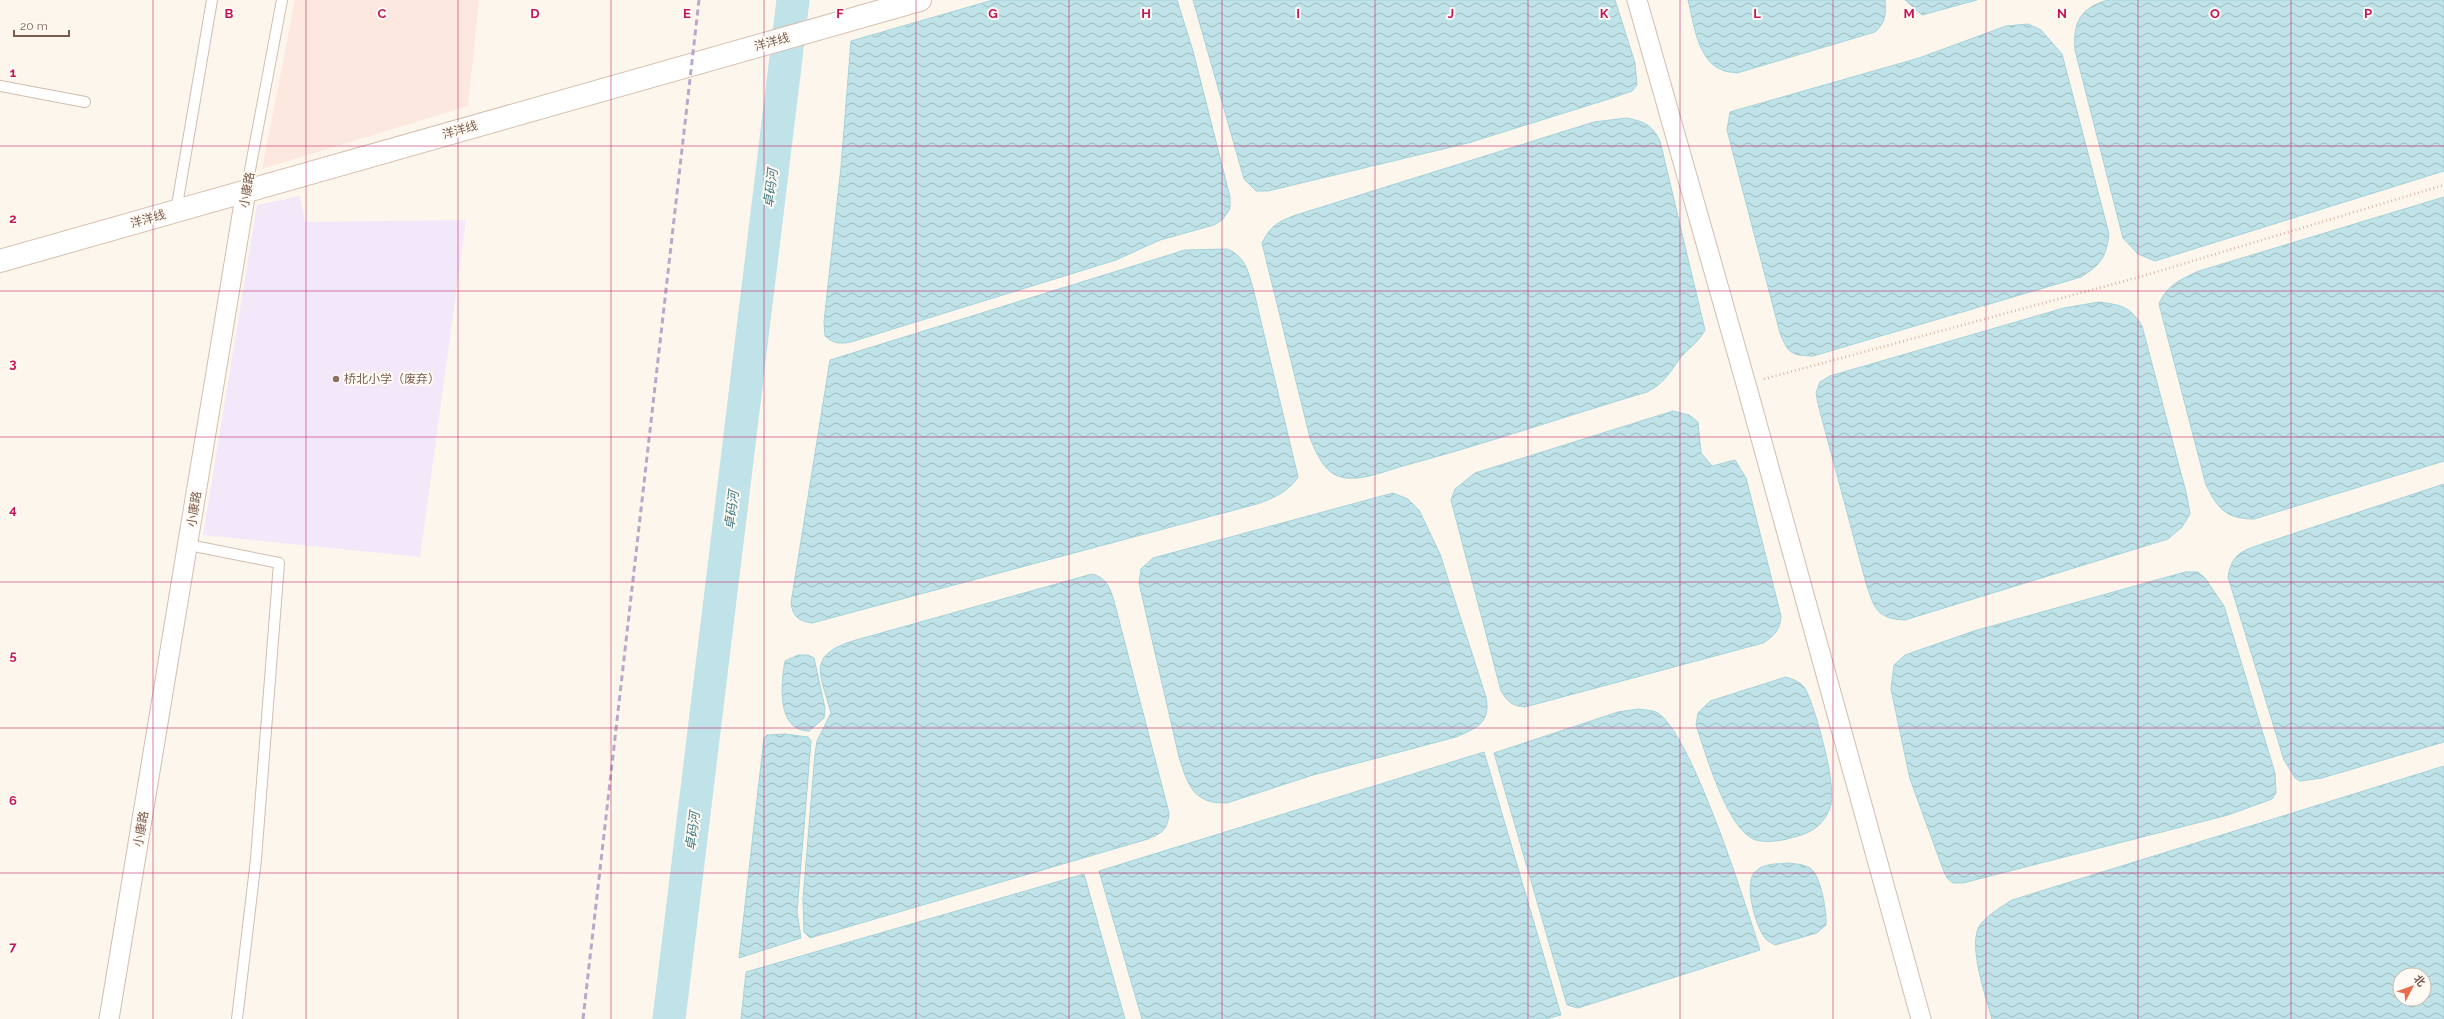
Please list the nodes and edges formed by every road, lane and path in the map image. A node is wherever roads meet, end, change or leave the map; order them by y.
1 (212, 0) edge
2 (282, 0) edge
3 (920, 0) edge
4 (1637, 0) edge
5 (0, 86) edge
6 (85, 102) dead end
7 (2444, 185) edge
8 (246, 191) junction
9 (176, 211) junction
10 (0, 261) edge
11 (1746, 384) junction
12 (188, 546) junction
13 (109, 1019) edge
14 (237, 1019) edge
15 (1921, 1019) edge

1 - 9 lane
2 - 8 lane, 小康路
3 - 8 main road, 洋洋线
4 - 11 street
5 - 6 lane
7 - 11 path
8 - 9 main road, 洋洋线
8 - 12 street, 小康路
9 - 10 main road, 洋洋线
11 - 15 street
12 - 13 street, 小康路
12 - 14 lane

